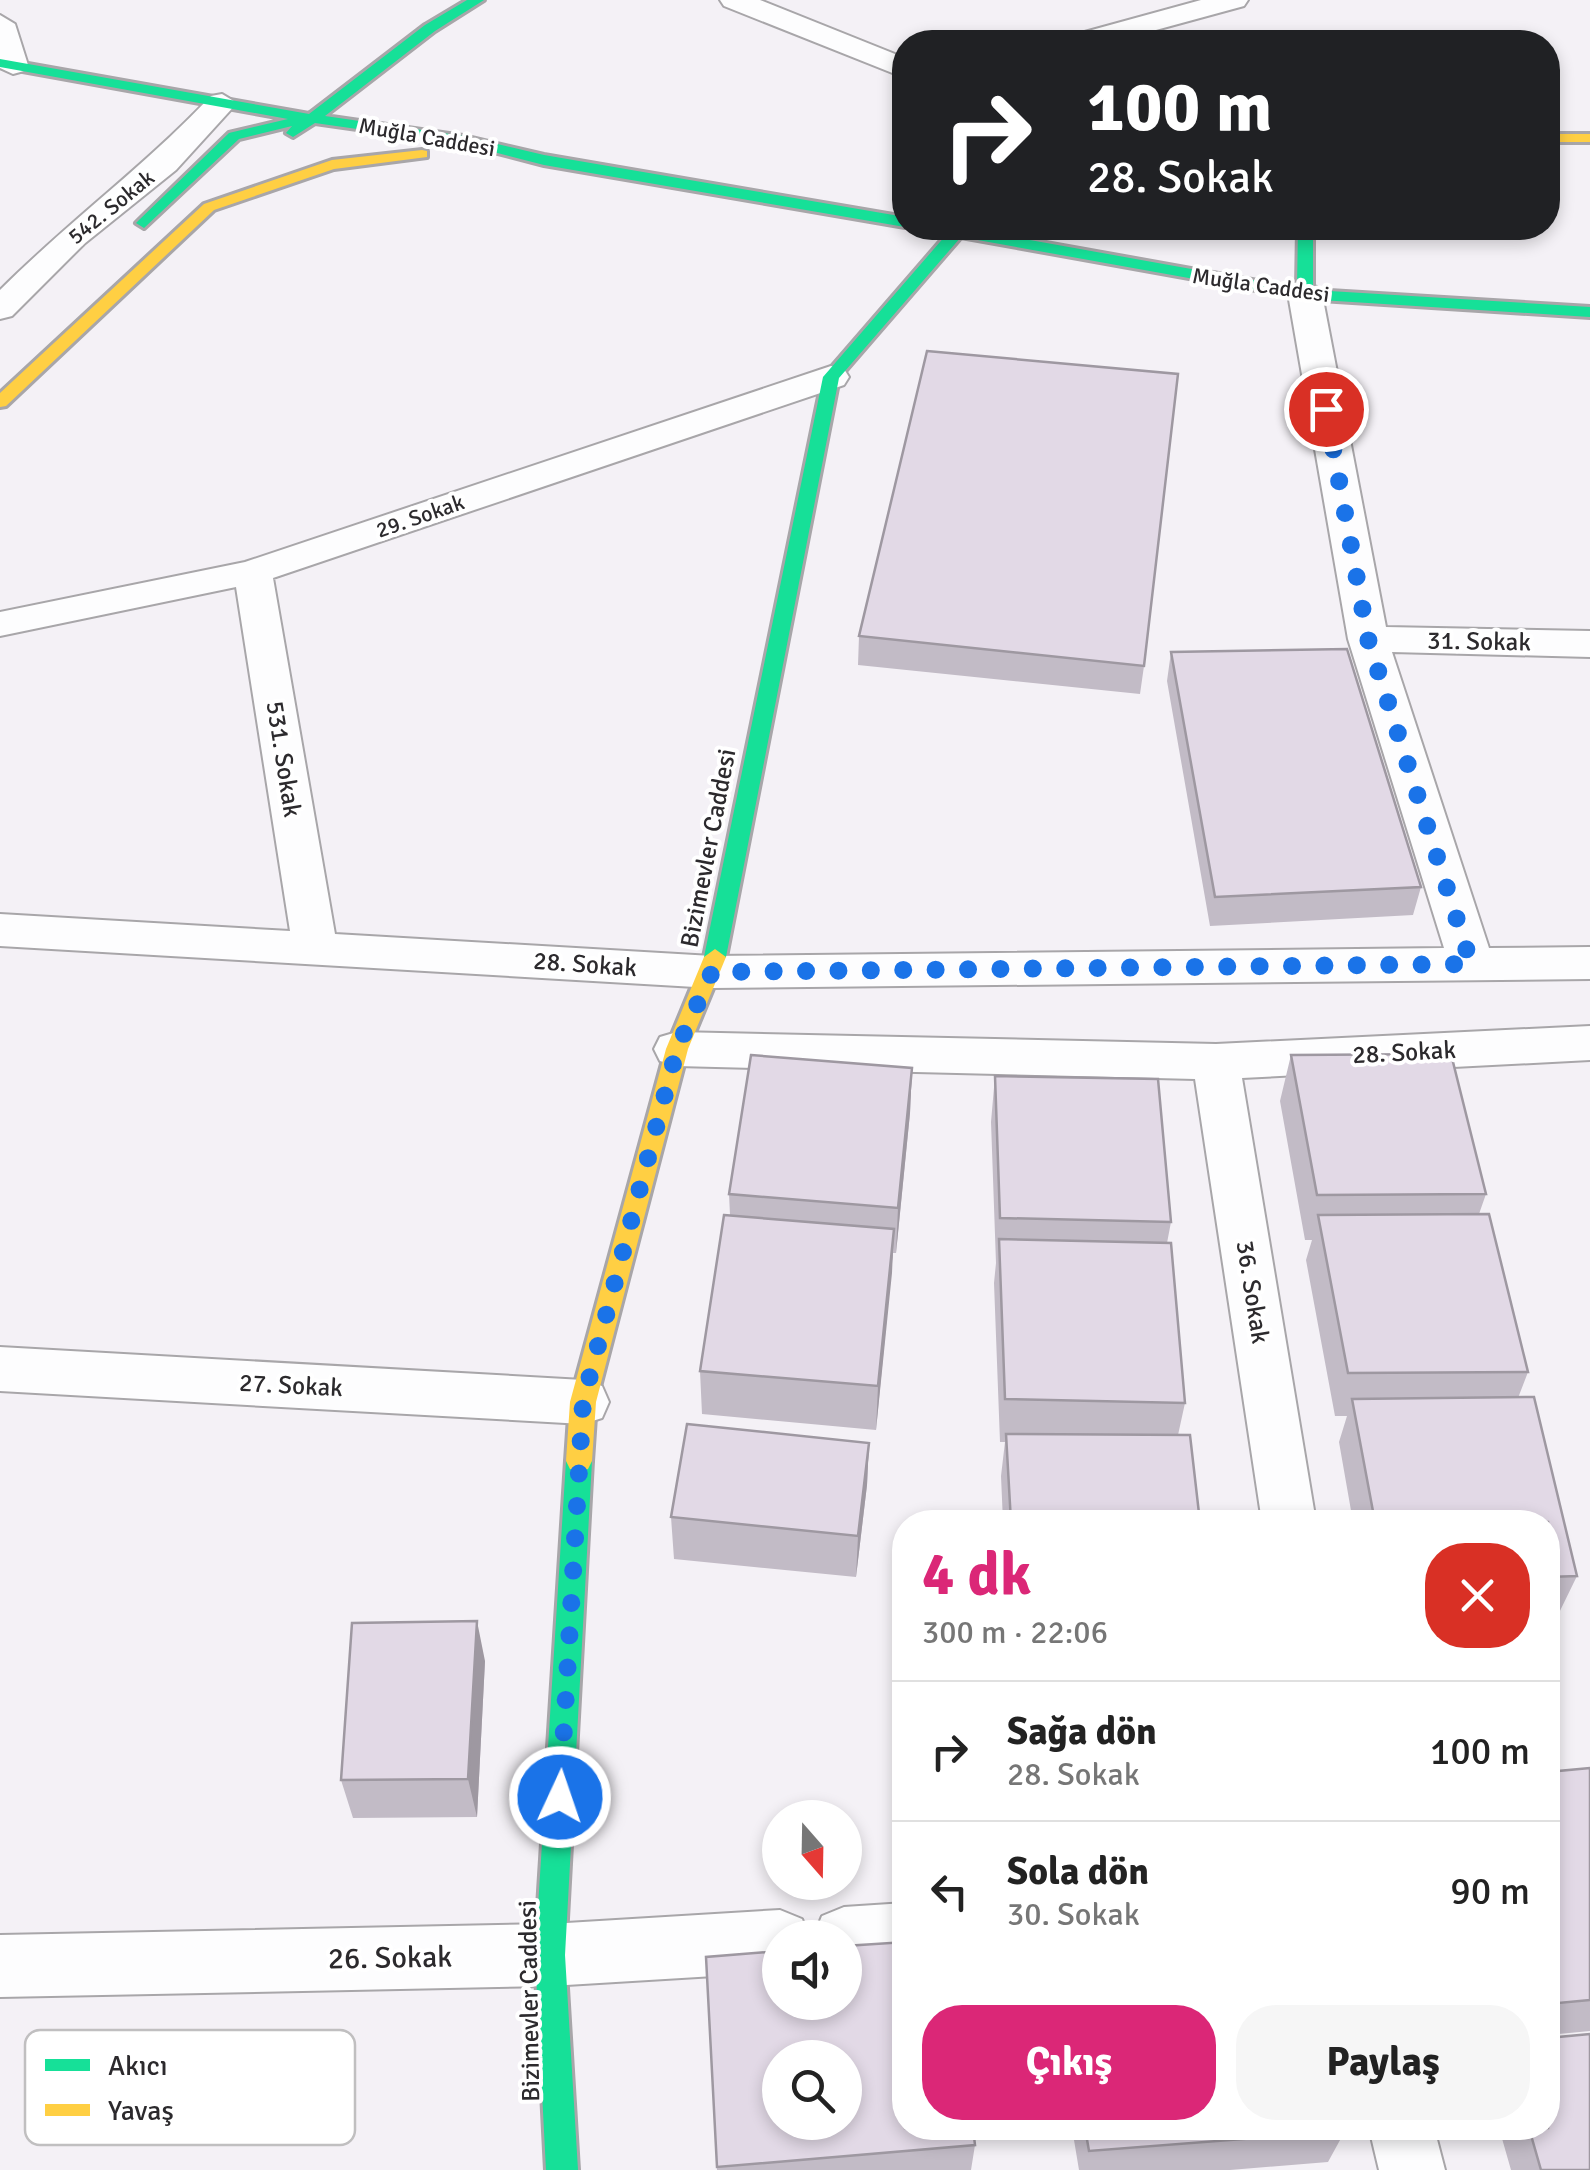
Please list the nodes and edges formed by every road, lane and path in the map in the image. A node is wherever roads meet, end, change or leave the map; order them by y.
1 (476, 0) edge
2 (734, 0) edge
3 (1118, 0) edge
4 (1234, 0) edge
5 (0, 24) edge
6 (1153, 30) edge
7 (1167, 30) edge
8 (6, 64) edge
9 (892, 64) edge
10 (222, 103) junction
11 (309, 118) junction
12 (1560, 138) edge
13 (1590, 138) edge
14 (544, 160) junction
15 (208, 207) junction
16 (892, 220) edge
17 (938, 240) edge
18 (1008, 240) edge
19 (1306, 240) edge
20 (124, 246) dead end
21 (99, 276) dead end
22 (1305, 294) junction
23 (0, 310) edge
24 (1590, 312) edge
25 (831, 376) junction
26 (0, 399) edge
27 (253, 572) junction
28 (0, 624) edge
29 (1368, 639) junction
30 (1590, 644) edge
31 (0, 930) edge
32 (315, 946) junction
33 (1590, 963) edge
34 (1471, 964) junction
35 (712, 972) junction
36 (1590, 1043) edge
37 (677, 1049) junction
38 (1216, 1062) junction
39 (0, 1369) edge
40 (583, 1402) junction
41 (1287, 1510) edge
42 (892, 1935) edge
43 (862, 1937) edge
44 (762, 1942) edge
45 (550, 1955) junction
46 (0, 1966) edge
47 (1405, 2140) edge
48 (562, 2170) edge
49 (1412, 2170) edge

1 - 11 street
2 - 9 street
3 - 6 street
4 - 7 street
5 - 8 street
8 - 10 street, Muğla Caddesi
10 - 11 street, Muğla Caddesi
10 - 23 street, 542. Sokak
11 - 14 street, Muğla Caddesi
11 - 15 street
11 - 20 street
12 - 13 street
14 - 15 street, Muğla Caddesi
14 - 16 street, Muğla Caddesi
15 - 26 street
17 - 25 street, Bizimevler Caddesi
18 - 22 street, Muğla Caddesi
19 - 22 street
21 - 26 street
22 - 24 street, Muğla Caddesi
22 - 29 street
25 - 27 street, 29. Sokak
25 - 35 street, Bizimevler Caddesi
27 - 28 street, 29. Sokak
27 - 32 street, 531. Sokak
29 - 30 street, 31. Sokak
29 - 34 street
31 - 32 street, 28. Sokak
32 - 35 street, 28. Sokak
33 - 34 street, 28. Sokak
34 - 35 street, 28. Sokak
35 - 37 street, Bizimevler Caddesi
36 - 38 street, 28. Sokak
37 - 38 street, 28. Sokak
37 - 40 street, Bizimevler Caddesi
38 - 41 street, 36. Sokak
39 - 40 street, 27. Sokak
40 - 45 street, Bizimevler Caddesi
42 - 43 street
44 - 45 street, 26. Sokak
45 - 46 street, 26. Sokak
45 - 48 street, Bizimevler Caddesi
47 - 49 street

